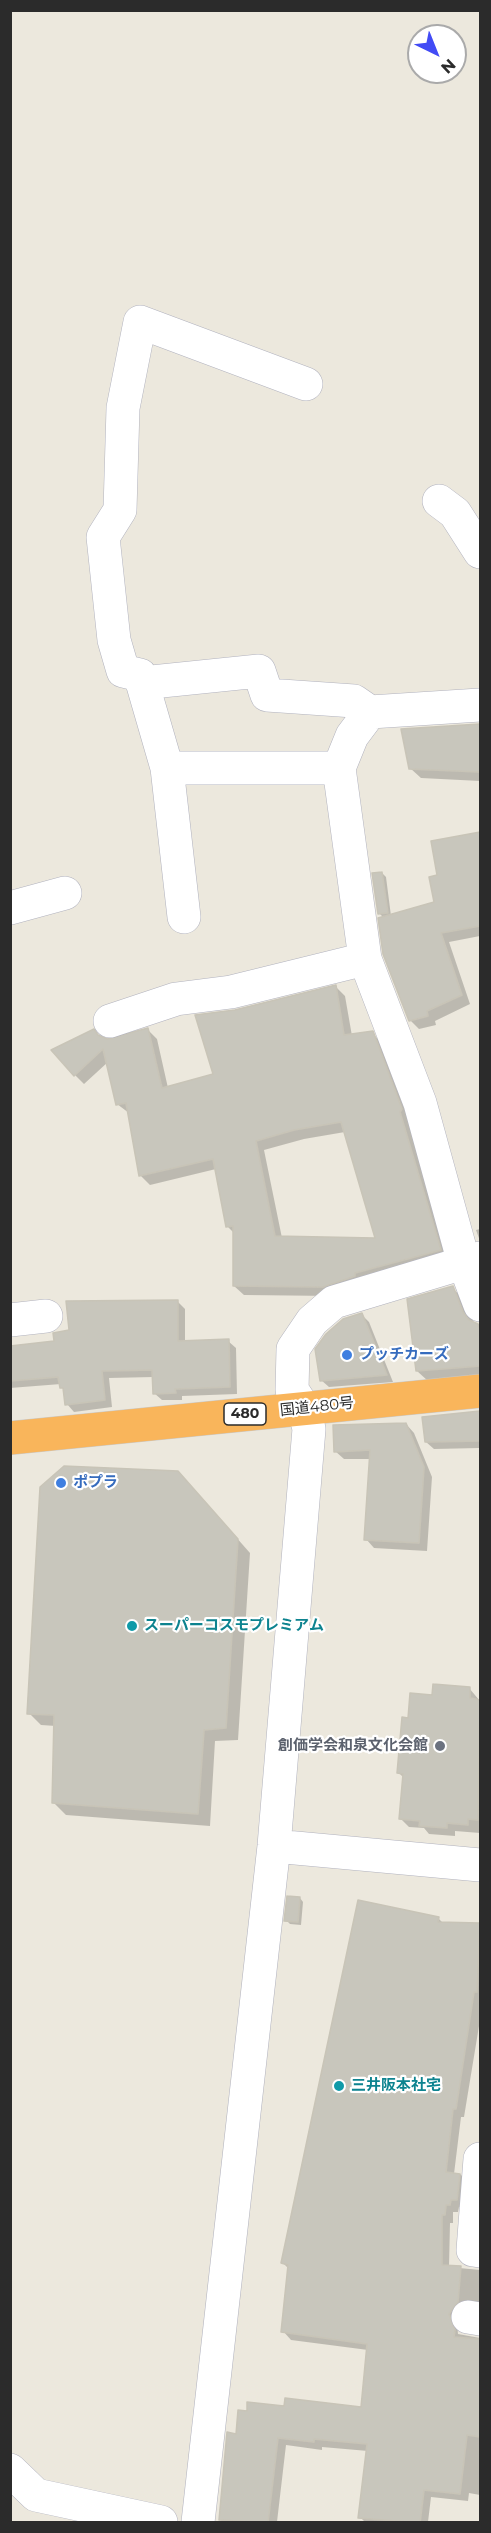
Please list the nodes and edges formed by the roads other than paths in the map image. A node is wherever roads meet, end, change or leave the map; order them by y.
1 (306, 384) dead end
2 (439, 501) dead end
3 (480, 552) edge
4 (142, 683) junction
5 (480, 705) edge
6 (370, 712) junction
7 (167, 768) junction
8 (339, 768) junction
9 (65, 893) dead end
10 (10, 908) edge
11 (184, 917) dead end
12 (365, 959) junction
13 (110, 1021) dead end
14 (472, 1260) edge
15 (480, 1305) edge
16 (46, 1316) dead end
17 (10, 1320) edge
18 (480, 1391) edge
19 (304, 1408) junction
20 (10, 1438) edge
21 (274, 1846) junction
22 (480, 1865) edge
23 (480, 2159) edge
24 (480, 2251) edge
25 (10, 2470) edge
26 (161, 2523) edge
27 (198, 2523) edge

1 - 4 street
2 - 3 street
4 - 6 street
4 - 7 street
5 - 6 street
6 - 8 street
7 - 8 street
7 - 11 street
8 - 12 street
9 - 10 street
12 - 13 street
12 - 14 street
14 - 15 street
14 - 19 street
16 - 17 street
18 - 19 highway, 国道480号 / 480
19 - 20 highway, 国道480号 / 480
19 - 21 street
21 - 22 street
21 - 27 street
23 - 24 street
25 - 26 street

